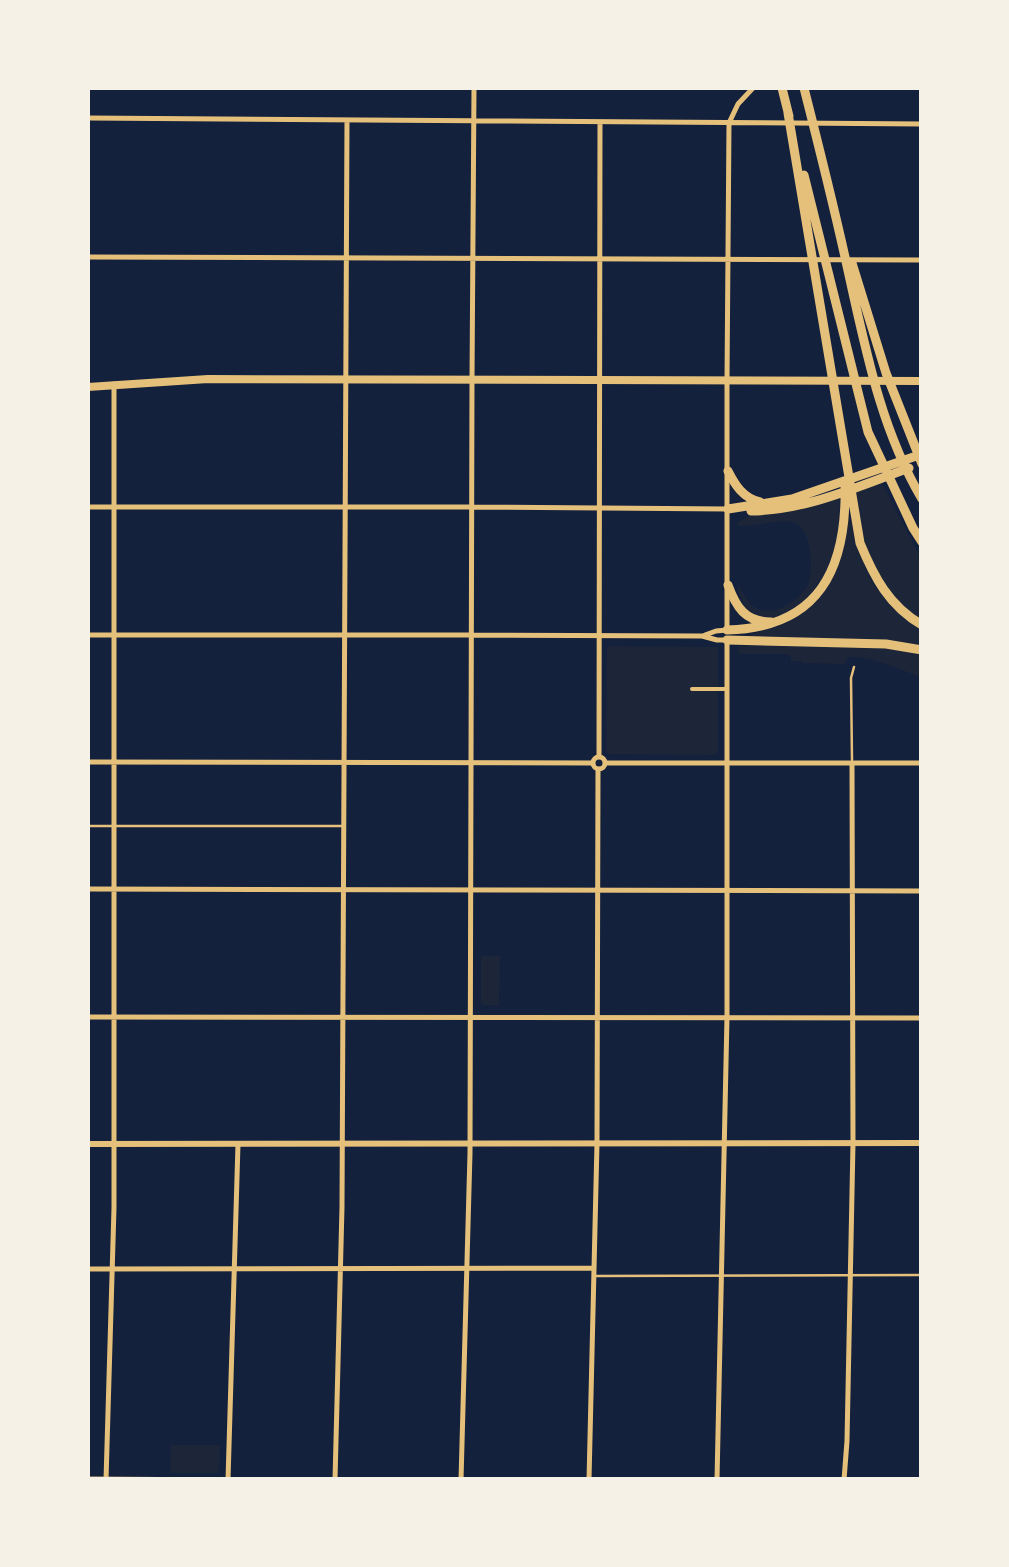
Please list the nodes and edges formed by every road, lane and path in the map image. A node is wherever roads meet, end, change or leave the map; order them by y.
1 (474, 88) edge
2 (754, 88) edge
3 (782, 88) edge
4 (804, 88) edge
5 (788, 113) junction
6 (88, 118) edge
7 (347, 120) junction
8 (474, 121) junction
9 (600, 122) junction
10 (730, 123) junction
11 (922, 124) edge
12 (833, 204) junction
13 (88, 257) edge
14 (346, 257) junction
15 (473, 258) junction
16 (600, 258) junction
17 (728, 258) junction
18 (922, 260) edge
19 (345, 380) junction
20 (472, 380) junction
21 (600, 380) junction
22 (727, 380) junction
23 (922, 381) edge
24 (114, 384) junction
25 (88, 386) edge
26 (922, 454) edge
27 (922, 464) edge
28 (728, 470) junction
29 (922, 499) edge
30 (768, 503) junction
31 (472, 507) junction
32 (88, 508) edge
33 (114, 508) junction
34 (345, 508) junction
35 (600, 508) junction
36 (728, 509) junction
37 (850, 512) junction
38 (922, 542) edge
39 (728, 585) junction
40 (778, 621) junction
41 (922, 625) edge
42 (344, 634) junction
43 (472, 635) junction
44 (599, 635) junction
45 (727, 635) junction
46 (88, 636) edge
47 (115, 636) junction
48 (922, 650) edge
49 (854, 667) dead end
50 (692, 689) dead end
51 (727, 689) junction
52 (598, 757) junction
53 (88, 762) edge
54 (114, 762) junction
55 (471, 762) junction
56 (605, 763) junction
57 (726, 763) junction
58 (852, 763) junction
59 (922, 763) edge
60 (344, 764) junction
61 (596, 766) junction
62 (88, 826) edge
63 (113, 826) junction
64 (344, 826) junction
65 (88, 889) edge
66 (113, 889) junction
67 (344, 890) junction
68 (470, 890) junction
69 (598, 890) junction
70 (727, 891) junction
71 (854, 891) junction
72 (922, 891) edge
73 (343, 1016) junction
74 (598, 1016) junction
75 (88, 1017) edge
76 (114, 1017) junction
77 (470, 1017) junction
78 (727, 1017) junction
79 (853, 1018) junction
80 (922, 1018) edge
81 (726, 1143) junction
82 (853, 1143) junction
83 (922, 1143) edge
84 (88, 1144) edge
85 (113, 1144) junction
86 (238, 1144) junction
87 (343, 1144) junction
88 (470, 1144) junction
89 (597, 1144) junction
90 (112, 1268) junction
91 (236, 1268) junction
92 (341, 1268) junction
93 (466, 1268) junction
94 (88, 1269) edge
95 (594, 1272) junction
96 (722, 1276) junction
97 (850, 1276) junction
98 (922, 1276) edge
99 (88, 1479) edge
100 (106, 1479) edge
101 (229, 1479) edge
102 (335, 1480) edge
103 (462, 1480) edge
104 (590, 1480) edge
105 (717, 1480) edge
106 (844, 1480) edge

1 - 8 street
2 - 10 street
3 - 5 highway
4 - 12 highway
5 - 37 highway
5 - 38 highway
6 - 7 street
7 - 8 street
7 - 14 street
8 - 9 street
8 - 15 street
9 - 10 street
9 - 16 street
10 - 11 street
10 - 17 street
12 - 27 highway
12 - 29 highway
13 - 14 street
14 - 15 street
14 - 19 street
15 - 16 street
15 - 20 street
16 - 17 street
16 - 21 street
17 - 18 street
17 - 22 street
19 - 20 main road
19 - 24 main road
19 - 34 street
20 - 21 main road
20 - 31 street
21 - 22 main road
21 - 35 street
22 - 23 main road
22 - 28 street
24 - 25 main road
24 - 33 street
26 - 30 highway
27 - 36 highway
28 - 30 highway
28 - 36 street
30 - 36 highway
31 - 34 street
31 - 35 street
31 - 43 street
32 - 33 street
33 - 34 street
33 - 47 street
34 - 42 street
35 - 36 street
35 - 44 street
36 - 39 street
37 - 40 highway
37 - 41 highway
39 - 40 highway
39 - 45 street
40 - 45 highway
42 - 43 street
42 - 47 street
42 - 60 street
43 - 44 street
43 - 55 street
44 - 45 street
44 - 52 street
45 - 48 highway
45 - 51 street
46 - 47 street
47 - 54 street
49 - 58 lane
50 - 51 street
51 - 57 street
52 - 56 street
52 - 61 street
53 - 54 street
54 - 60 street
54 - 63 street
55 - 60 street
55 - 61 street
55 - 68 street
56 - 57 street
56 - 61 street
57 - 58 street
57 - 70 street
58 - 59 street
58 - 71 street
60 - 64 street
61 - 69 street
62 - 63 lane
63 - 64 lane
63 - 66 street
64 - 67 street
65 - 66 street
66 - 67 street
66 - 76 street
67 - 68 street
67 - 73 street
68 - 69 street
68 - 77 street
69 - 70 street
69 - 74 street
70 - 71 street
70 - 78 street
71 - 72 street
71 - 79 street
73 - 76 street
73 - 77 street
73 - 87 street
74 - 77 street
74 - 78 street
74 - 89 street
75 - 76 street
76 - 85 street
77 - 88 street
78 - 79 street
78 - 81 street
79 - 80 street
79 - 82 street
81 - 82 main road
81 - 89 main road
81 - 96 street
82 - 83 main road
82 - 97 street
84 - 85 main road
85 - 86 main road
85 - 90 street
86 - 87 main road
86 - 91 street
87 - 88 main road
87 - 92 street
88 - 89 main road
88 - 93 street
89 - 95 street
90 - 91 street
90 - 94 street
90 - 100 street
91 - 92 street
91 - 101 street
92 - 93 street
92 - 102 street
93 - 95 street
93 - 103 street
95 - 96 lane
95 - 104 street
96 - 97 lane
96 - 105 street
97 - 98 lane
97 - 106 street
99 - 100 street
100 - 101 street

